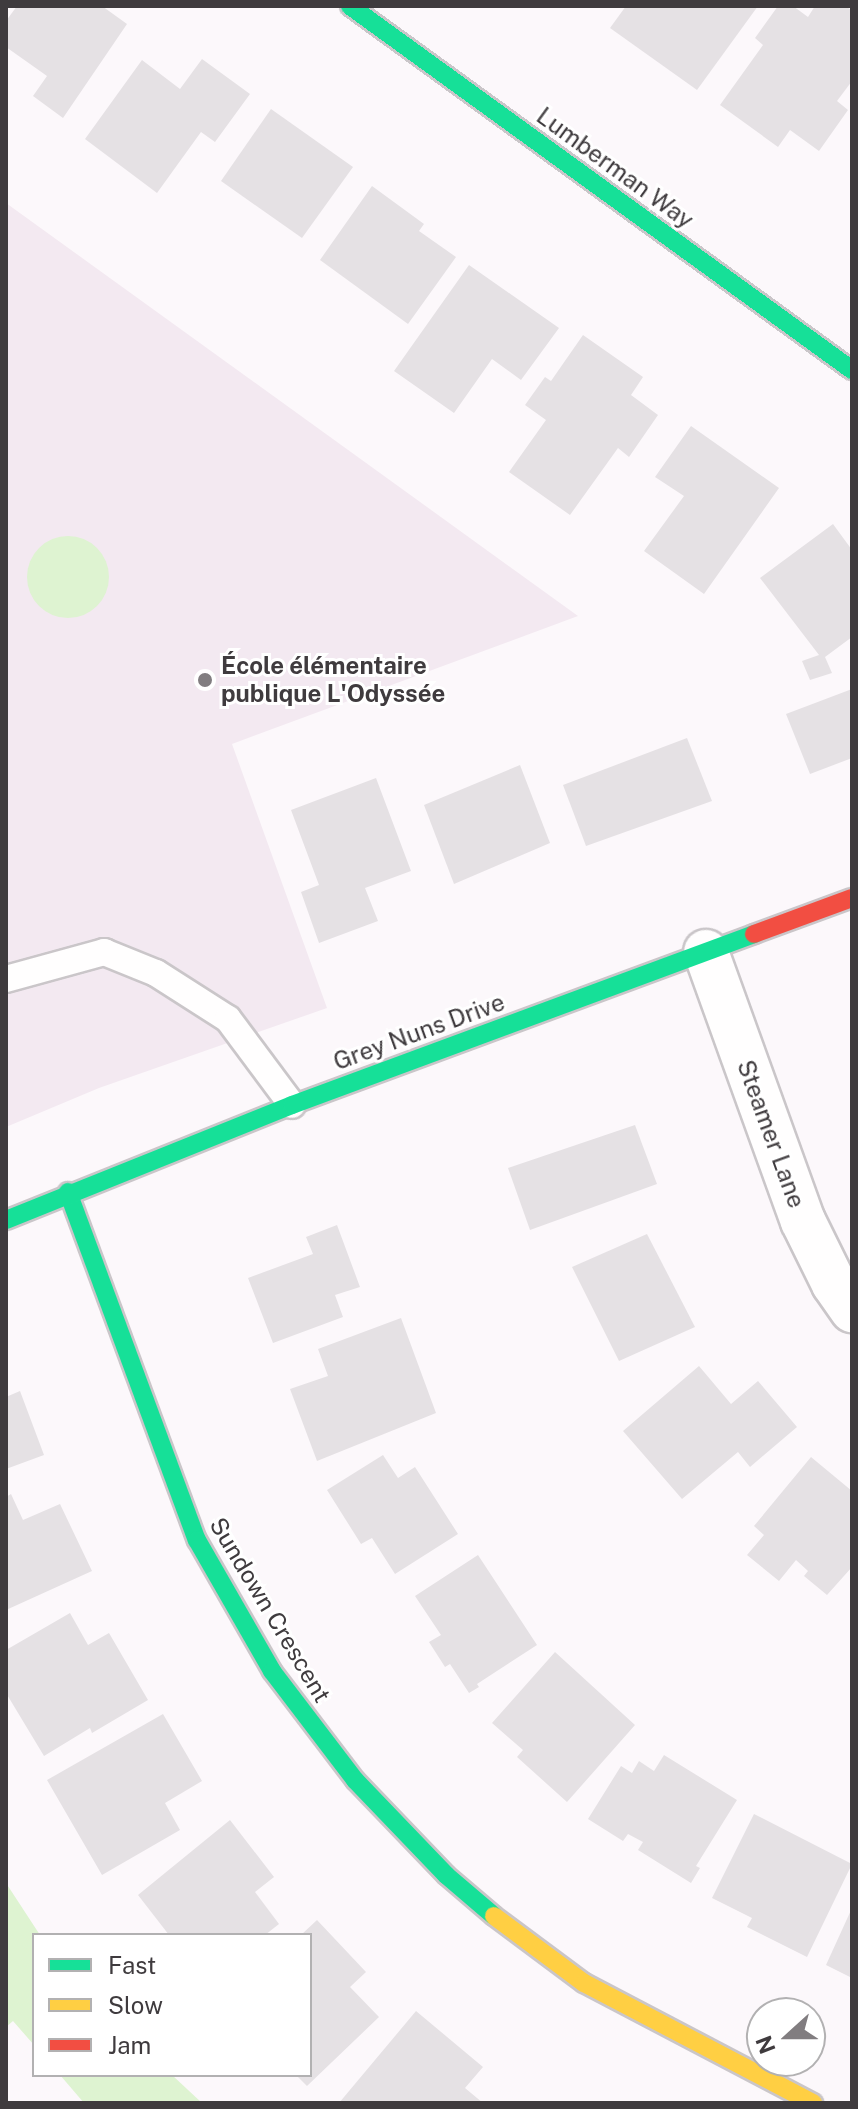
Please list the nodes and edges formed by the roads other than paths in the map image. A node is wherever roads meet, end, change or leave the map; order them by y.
1 (350, 6) edge
2 (852, 370) edge
3 (852, 898) edge
4 (706, 952) junction
5 (6, 979) edge
6 (292, 1105) junction
7 (68, 1192) junction
8 (6, 1220) edge
9 (852, 1310) edge
10 (813, 2103) edge

1 - 2 street, Lumberman Way
3 - 4 street, Grey Nuns Drive
4 - 6 street, Grey Nuns Drive
4 - 9 street, Steamer Lane
5 - 6 lane
6 - 7 street, Grey Nuns Drive
7 - 8 street, Grey Nuns Drive
7 - 10 street, Sundown Crescent

